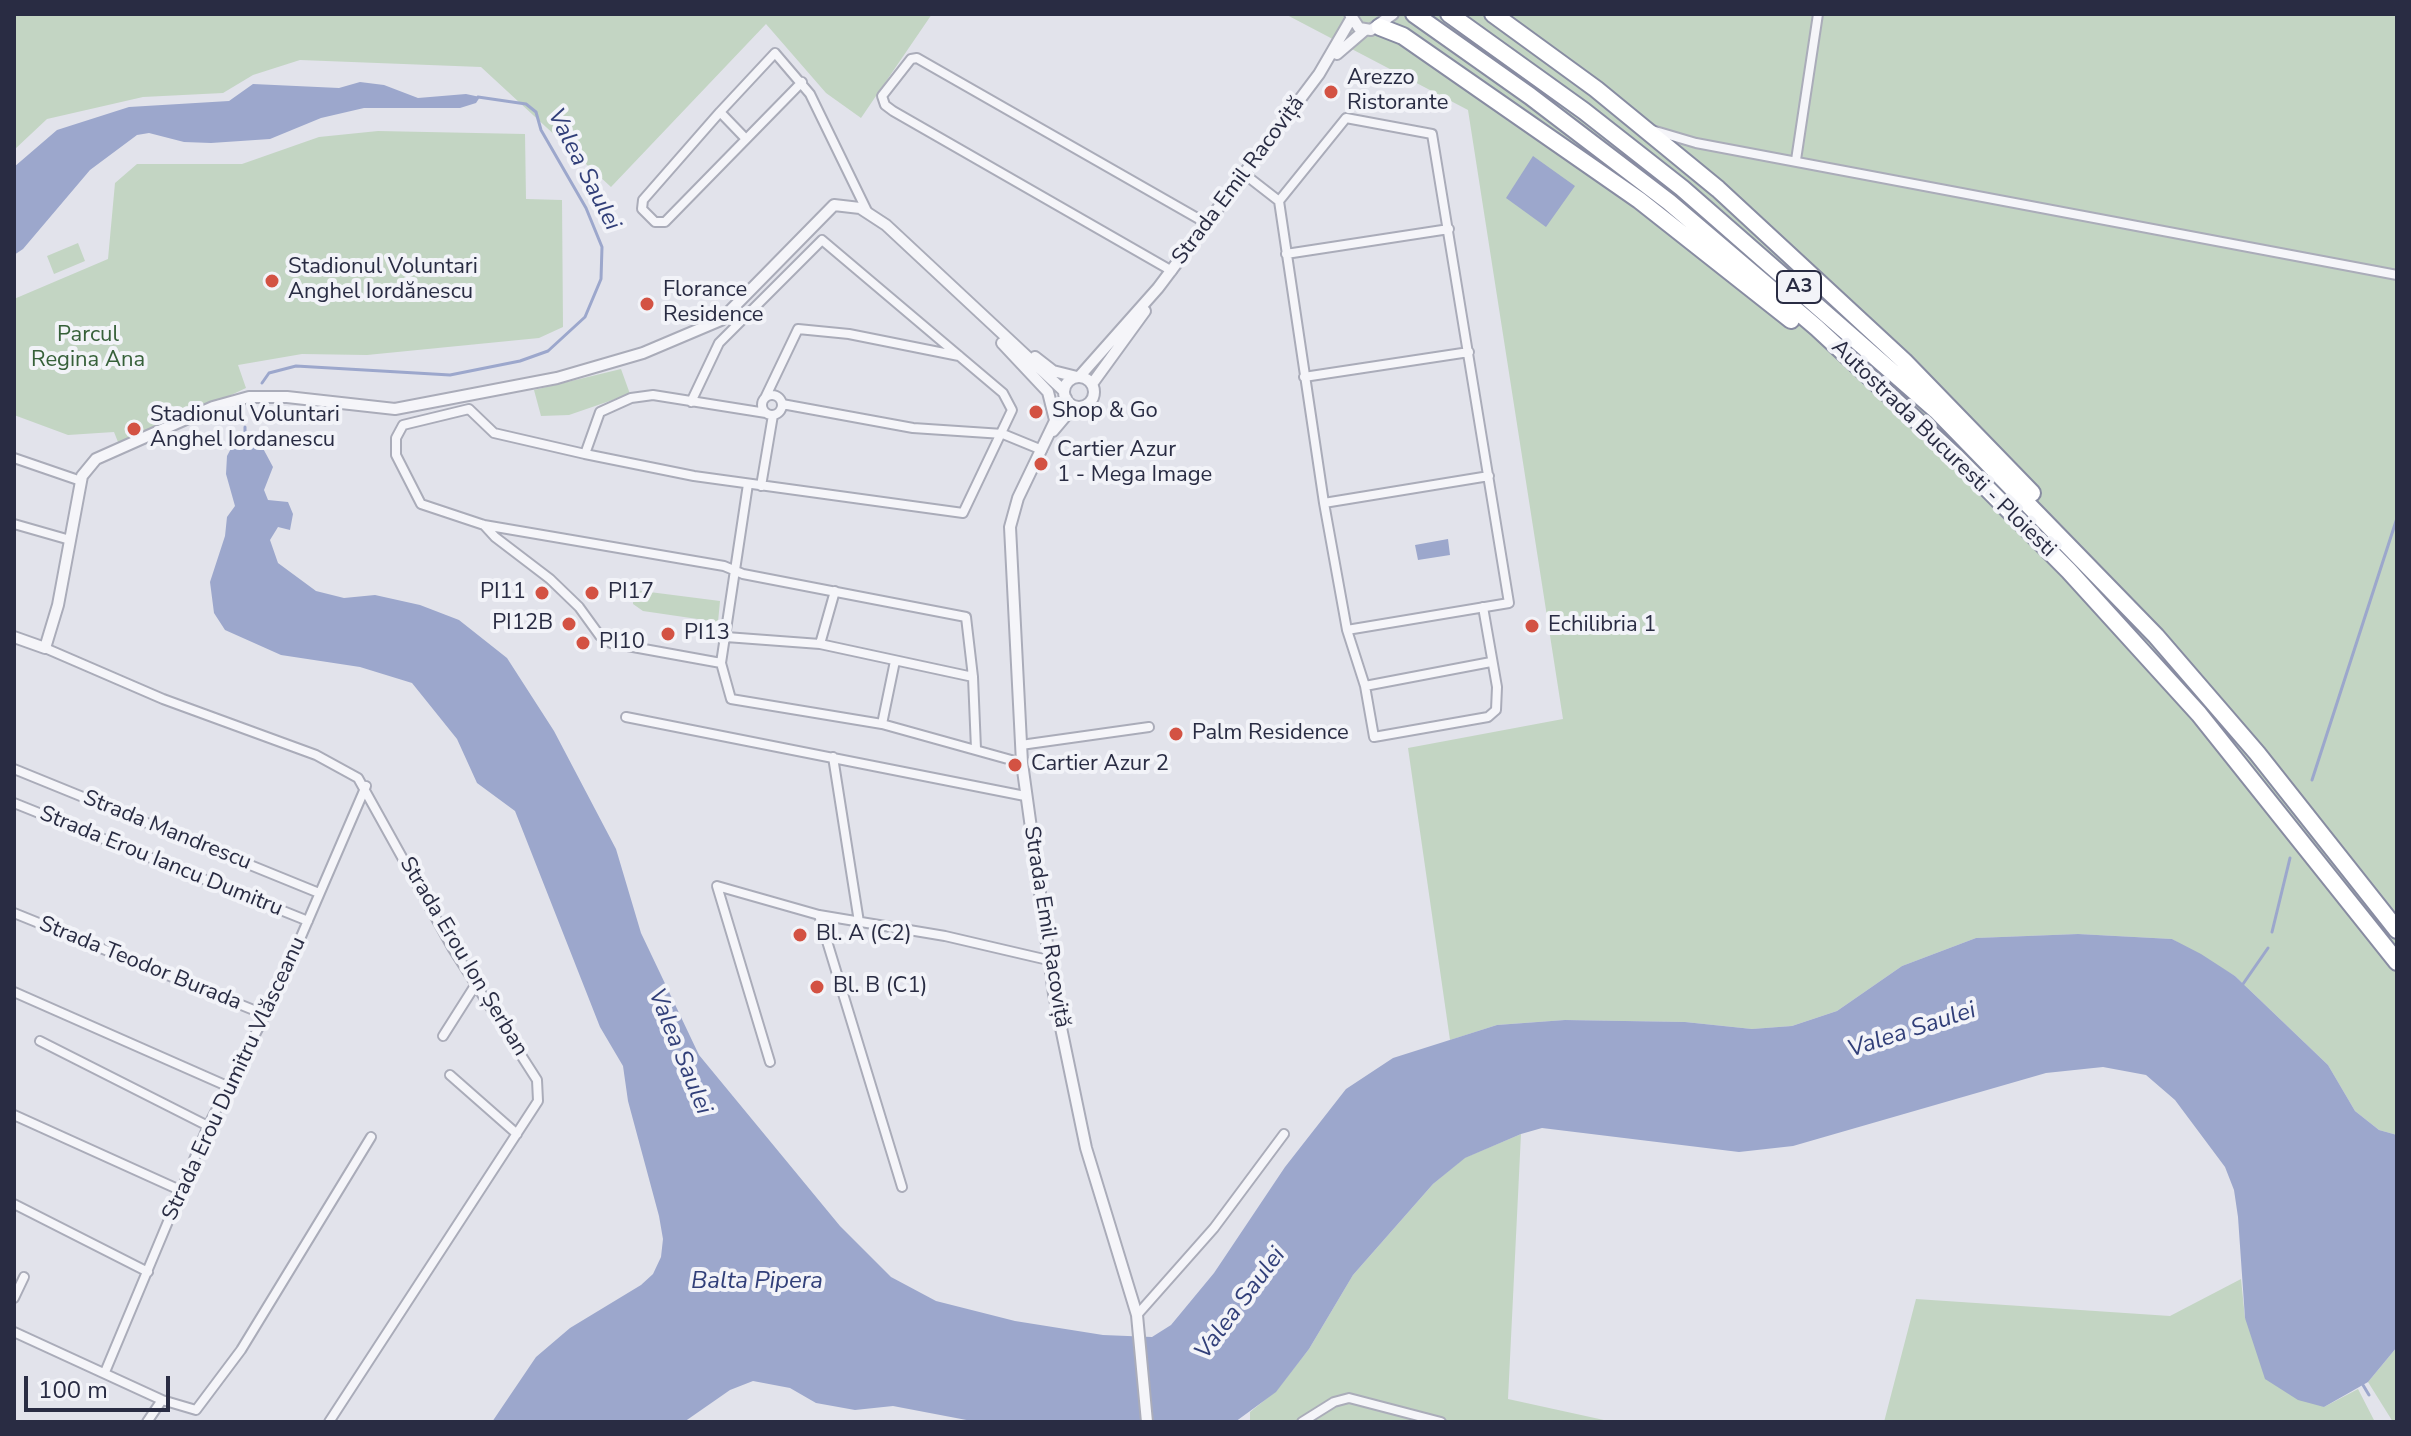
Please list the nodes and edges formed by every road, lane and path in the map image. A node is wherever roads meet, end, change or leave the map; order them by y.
1 (1393, 14) edge
2 (1414, 14) edge
3 (1449, 14) edge
4 (1493, 14) edge
5 (1818, 14) edge
6 (1350, 17) edge
7 (1372, 28) junction
8 (1319, 74) junction
9 (802, 82) junction
10 (720, 112) junction
11 (1648, 129) junction
12 (746, 139) junction
13 (1796, 160) junction
14 (1243, 173) junction
15 (1277, 198) junction
16 (867, 211) junction
17 (1206, 223) junction
18 (1449, 229) junction
19 (1286, 254) junction
20 (1172, 271) junction
21 (2397, 275) edge
22 (1158, 288) junction
23 (981, 314) junction
24 (1469, 352) junction
25 (960, 356) junction
26 (1078, 377) junction
27 (1304, 377) junction
28 (1092, 384) junction
29 (765, 398) junction
30 (1068, 398) junction
31 (691, 402) junction
32 (782, 404) junction
33 (769, 414) junction
34 (1053, 427) junction
35 (1930, 432) junction
36 (1003, 434) junction
37 (1042, 450) junction
38 (585, 454) junction
39 (14, 458) edge
40 (1489, 476) junction
41 (81, 481) junction
42 (748, 484) junction
43 (761, 486) junction
44 (1324, 503) junction
45 (14, 524) edge
46 (484, 525) junction
47 (70, 540) junction
48 (2077, 550) junction
49 (735, 570) junction
50 (835, 591) junction
51 (1483, 607) junction
52 (1347, 630) junction
53 (14, 637) edge
54 (726, 637) junction
55 (820, 644) junction
56 (45, 648) junction
57 (895, 661) junction
58 (1491, 662) junction
59 (721, 663) junction
60 (973, 677) junction
61 (1365, 686) junction
62 (626, 717) dead end
63 (882, 724) junction
64 (1149, 727) dead end
65 (1021, 745) junction
66 (976, 749) junction
67 (833, 757) junction
68 (1022, 763) junction
69 (14, 769) edge
70 (366, 786) junction
71 (1025, 796) junction
72 (14, 803) edge
73 (319, 893) junction
74 (14, 913) edge
75 (819, 915) junction
76 (308, 921) junction
77 (859, 922) junction
78 (2397, 930) edge
79 (1048, 960) junction
80 (2397, 962) edge
81 (476, 984) junction
82 (14, 992) edge
83 (266, 1015) junction
84 (443, 1036) dead end
85 (40, 1041) dead end
86 (770, 1062) dead end
87 (450, 1075) dead end
88 (227, 1086) junction
89 (14, 1115) edge
90 (208, 1126) junction
91 (517, 1134) junction
92 (1284, 1134) dead end
93 (371, 1137) dead end
94 (902, 1187) dead end
95 (182, 1191) junction
96 (14, 1204) edge
97 (148, 1272) junction
98 (24, 1277) dead end
99 (14, 1298) edge
100 (1137, 1315) junction
101 (14, 1332) edge
102 (105, 1372) junction
103 (162, 1400) junction
104 (147, 1422) edge
105 (329, 1422) edge
106 (1147, 1422) edge
107 (1302, 1422) edge
108 (1441, 1422) edge

1 - 7 street, Strada Emil Racoviță
2 - 35 highway, Autostrada Bucuresti - Ploiesti / A3
3 - 48 highway, Autostrada Bucuresti - Ploiesti / A3
4 - 11 highway
5 - 13 street
6 - 7 street
6 - 8 street, Strada Emil Racoviță
7 - 8 street, Strada Emil Racoviță
7 - 35 highway
8 - 14 street, Strada Emil Racoviță
9 - 10 street
9 - 12 street
9 - 16 street
10 - 12 street
10 - 12 street
11 - 13 street
11 - 48 highway
13 - 21 street
14 - 15 street
14 - 17 street, Strada Emil Racoviță
15 - 18 street, Strada Emil Racoviță
15 - 19 street, Strada Emil Racoviță
16 - 23 street
16 - 41 street
17 - 20 street, Strada Emil Racoviță
17 - 20 street
18 - 19 street
18 - 24 street, Strada Emil Racoviță
19 - 27 street, Strada Emil Racoviță
20 - 22 street, Strada Emil Racoviță
22 - 26 street, Strada Emil Racoviță
22 - 28 street, Strada Emil Racoviță
23 - 26 street
23 - 30 street
23 - 34 street
24 - 27 street
24 - 40 street, Strada Emil Racoviță
25 - 29 street
25 - 31 street
25 - 36 street
26 - 28 street
26 - 30 street, Strada Emil Racoviță
27 - 44 street, Strada Emil Racoviță
28 - 30 street, Strada Emil Racoviță
29 - 32 street
29 - 33 street
30 - 34 street, Strada Emil Racoviță
31 - 33 street
31 - 38 street
32 - 33 street
32 - 36 street
33 - 43 street
34 - 37 street, Strada Emil Racoviță
35 - 80 highway, Autostrada Bucuresti - Ploiesti / A3
36 - 37 street
36 - 43 street
37 - 65 street, Strada Emil Racoviță
38 - 42 street
38 - 46 street
39 - 41 street
40 - 44 street
40 - 51 street, Strada Emil Racoviță
41 - 47 street
42 - 43 street
42 - 49 street
44 - 52 street, Strada Emil Racoviță
45 - 47 street
46 - 49 street
46 - 59 street
47 - 56 street
48 - 78 highway, Autostrada Bucuresti - Ploiesti / A3
49 - 50 street
49 - 54 street
50 - 55 street
50 - 60 street
51 - 52 street, Strada Emil Racoviță
51 - 58 street, Strada Emil Racoviță
52 - 61 street, Strada Emil Racoviță
53 - 56 street
54 - 55 street
54 - 59 street
55 - 57 street
56 - 70 street, Strada Erou Ion Șerban
57 - 60 street
57 - 63 street
58 - 61 street
58 - 61 street, Strada Emil Racoviță
59 - 63 street
60 - 66 street
62 - 67 street
63 - 66 street
64 - 65 street
65 - 68 street, Strada Emil Racoviță
66 - 68 street
67 - 71 street
67 - 77 street
68 - 71 street, Strada Emil Racoviță
69 - 73 street, Strada Mandrescu
70 - 73 street, Strada Erou Dumitru Vlăsceanu
70 - 81 street, Strada Erou Ion Șerban
71 - 79 street, Strada Emil Racoviță
72 - 76 street, Strada Erou Iancu Dumitru
73 - 76 street, Strada Erou Dumitru Vlăsceanu
74 - 83 street, Strada Teodor Burada
75 - 77 street
75 - 86 street
75 - 94 street
76 - 83 street, Strada Erou Dumitru Vlăsceanu
77 - 79 street
79 - 100 street, Strada Emil Racoviță
81 - 84 street
81 - 91 street, Strada Erou Ion Șerban
82 - 88 street
83 - 88 street, Strada Erou Dumitru Vlăsceanu
85 - 90 street
87 - 91 street
88 - 90 street, Strada Erou Dumitru Vlăsceanu
89 - 95 street
90 - 95 street, Strada Erou Dumitru Vlăsceanu
91 - 105 street, Strada Erou Ion Șerban
92 - 100 street
93 - 103 street
95 - 97 street, Strada Erou Dumitru Vlăsceanu
96 - 97 street
97 - 102 street, Strada Erou Dumitru Vlăsceanu
98 - 99 street
100 - 106 street, Strada Emil Racoviță
101 - 102 street
102 - 103 street
103 - 104 street
107 - 108 street

